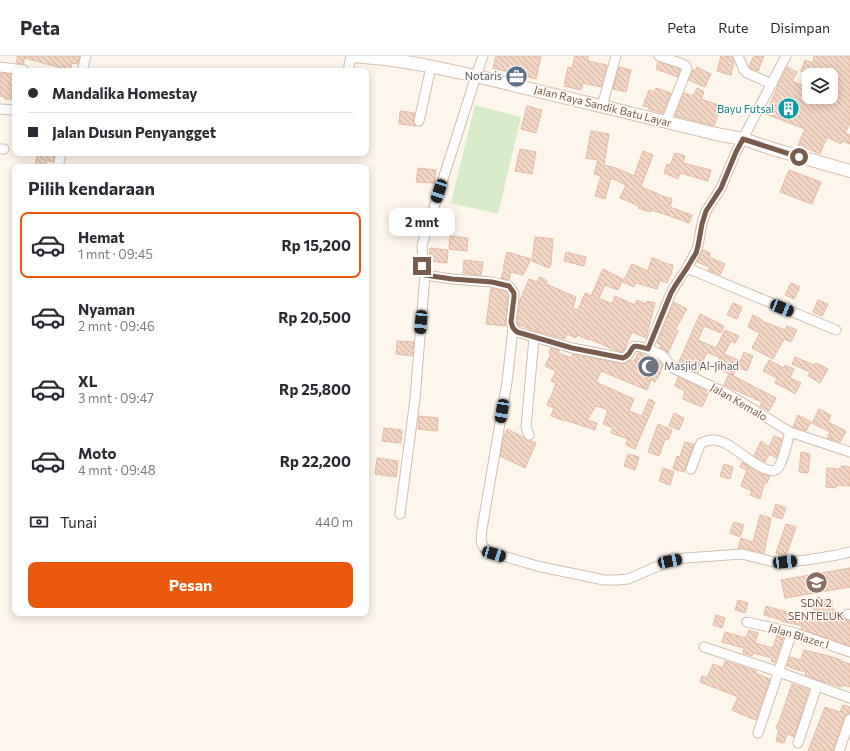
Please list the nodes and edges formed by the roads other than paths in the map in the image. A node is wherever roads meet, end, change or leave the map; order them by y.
1 (86, 56) edge
2 (352, 56) edge
3 (483, 56) edge
4 (616, 56) edge
5 (658, 56) edge
6 (738, 56) edge
7 (786, 56) edge
8 (0, 67) edge
9 (431, 67) junction
10 (12, 68) edge
11 (83, 68) edge
12 (349, 68) edge
13 (476, 76) junction
14 (772, 84) junction
15 (602, 106) junction
16 (0, 109) edge
17 (12, 110) edge
18 (418, 121) dead end
19 (666, 122) junction
20 (743, 139) junction
21 (850, 171) edge
22 (687, 268) junction
23 (425, 275) junction
24 (513, 328) junction
25 (836, 330) dead end
26 (534, 338) junction
27 (648, 349) junction
28 (790, 432) junction
29 (529, 435) dead end
30 (850, 452) edge
31 (691, 469) dead end
32 (400, 514) dead end
33 (850, 552) edge
34 (747, 622) dead end
35 (792, 632) junction
36 (704, 647) dead end
37 (850, 652) edge
38 (779, 672) junction
39 (817, 686) junction
40 (850, 698) edge
41 (850, 719) edge
42 (758, 733) dead end
43 (798, 743) dead end
44 (839, 751) edge

1 - 11 street
2 - 9 main road, Jalan Raya Sandik Batu Layar
2 - 12 street
3 - 13 street
4 - 15 street
5 - 19 street
6 - 14 street
7 - 14 street
8 - 10 street
9 - 13 main road, Jalan Raya Sandik Batu Layar
9 - 18 street
13 - 15 main road, Jalan Raya Sandik Batu Layar
13 - 23 street
14 - 20 street
15 - 19 main road, Jalan Raya Sandik Batu Layar
16 - 17 street
19 - 20 main road, Jalan Raya Sandik Batu Layar
20 - 21 main road, Jalan Raya Sandik Batu Layar
20 - 22 street
22 - 25 street
22 - 27 street
23 - 24 street
23 - 32 street
24 - 26 street
24 - 33 street
26 - 27 street
26 - 29 street
27 - 28 street, Jalan Kemalo
28 - 30 street, Jalan Kemalo
28 - 31 street
34 - 35 street, Jalan Blazer I
35 - 37 street, Jalan Blazer I
35 - 38 street
36 - 38 street
38 - 39 street
38 - 42 street
39 - 40 street
39 - 43 street
41 - 44 street

